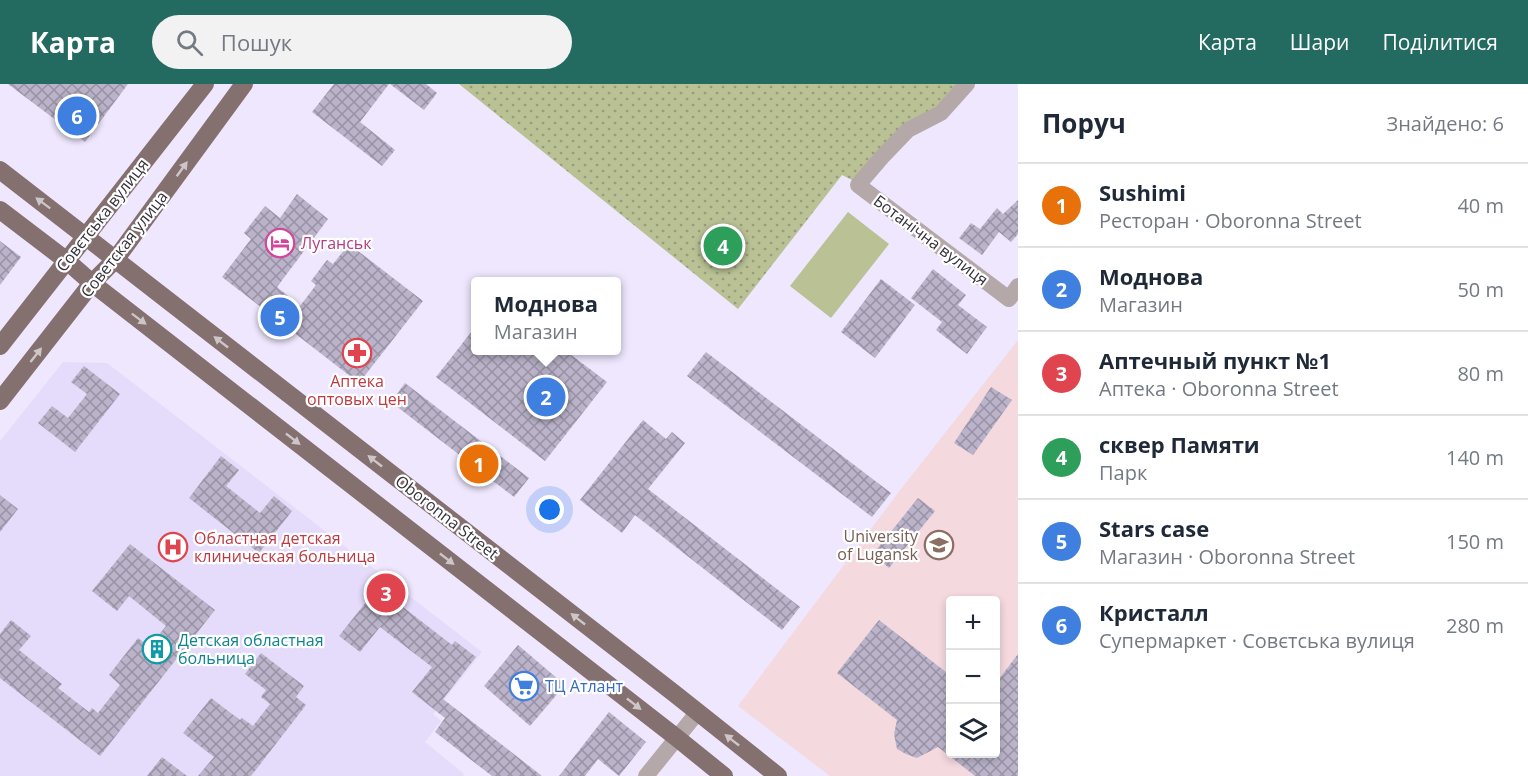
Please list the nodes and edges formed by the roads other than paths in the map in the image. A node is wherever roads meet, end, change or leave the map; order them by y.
1 (205, 84) edge
2 (244, 84) edge
3 (967, 84) edge
4 (0, 170) edge
5 (0, 210) edge
6 (86, 236) junction
7 (115, 260) junction
8 (67, 261) junction
9 (92, 284) junction
10 (1013, 292) edge
11 (0, 346) edge
12 (0, 401) edge
13 (697, 712) junction
14 (677, 738) junction
15 (646, 776) edge
16 (724, 776) edge
17 (778, 776) edge

1 - 6 main road, Совєтська вулиця
7 -> 2 main road, Советская улица
3 - 10 street, Ботанічна вулиця
6 -> 4 main road, Oboronna Street
5 - 8 main road, Oboronna Street
6 - 7 main road, Oboronna Street
6 - 8 main road, Совєтська вулиця
7 - 9 main road, Советская улица
13 -> 7 main road, Oboronna Street
8 - 9 main road, Oboronna Street
8 - 11 main road, Совєтська вулиця
12 -> 9 main road, Советская улица
9 -> 14 main road, Oboronna Street
13 - 14 street
17 -> 13 main road, Oboronna Street
14 - 15 street
14 - 16 main road, Oboronna Street

